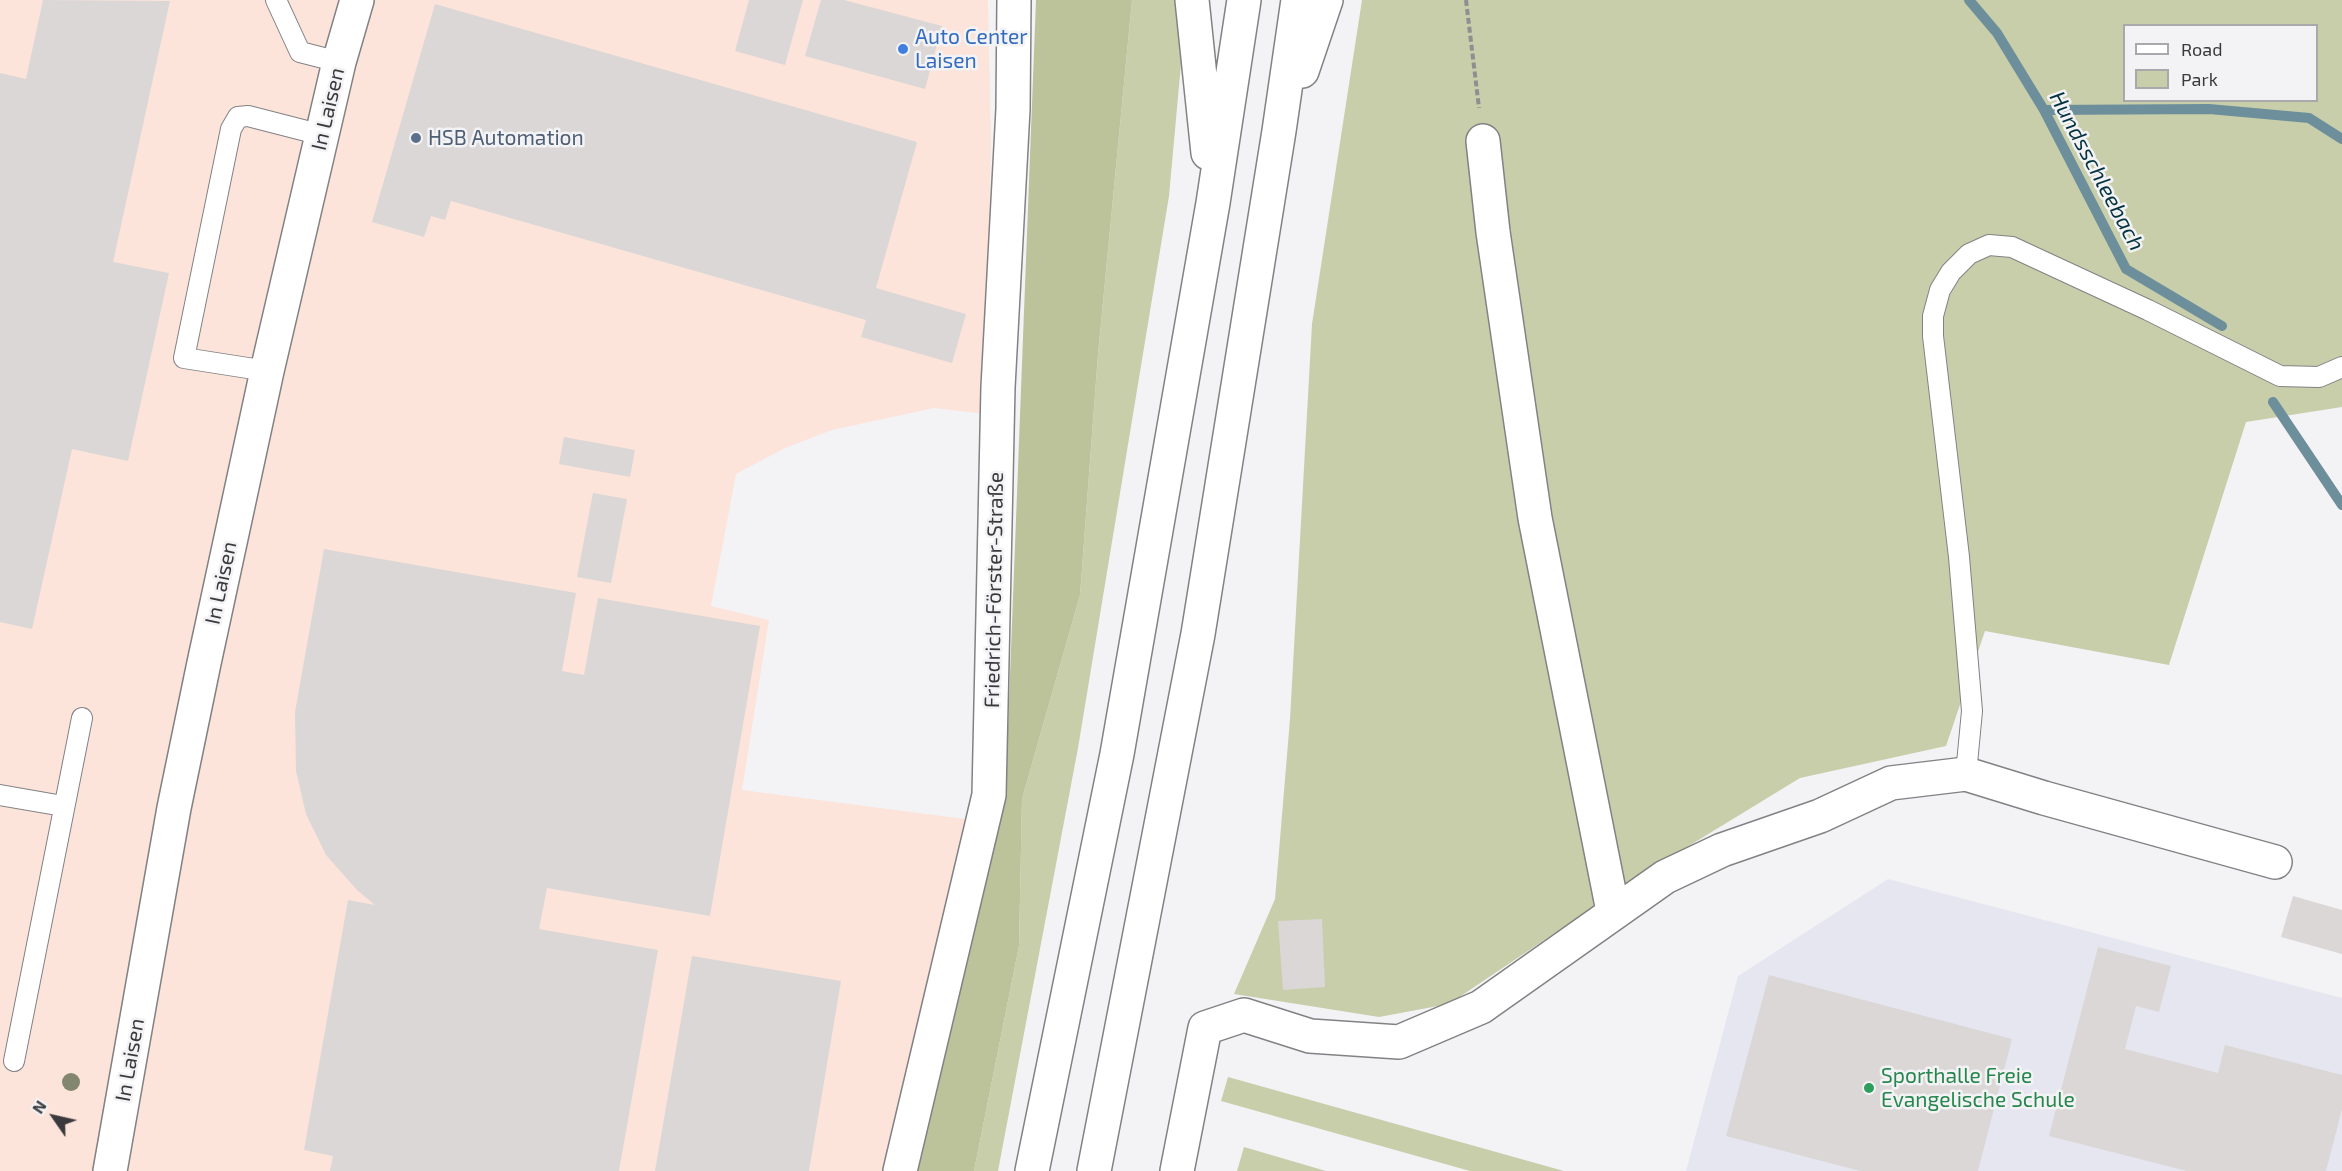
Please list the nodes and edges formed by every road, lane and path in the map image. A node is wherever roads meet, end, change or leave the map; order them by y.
1 (276, 0) edge
2 (357, 0) edge
3 (1014, 0) edge
4 (1192, 0) edge
5 (1244, 0) edge
6 (1298, 0) edge
7 (1326, 0) edge
8 (1466, 0) edge
9 (339, 62) junction
10 (1279, 131) junction
11 (322, 135) junction
12 (1483, 141) joint
13 (1213, 202) junction
14 (2342, 367) edge
15 (267, 371) junction
16 (81, 718) dead end
17 (1966, 774) junction
18 (0, 795) edge
19 (63, 806) junction
20 (2275, 862) dead end
21 (1613, 911) junction
22 (14, 1061) dead end
23 (110, 1171) edge
24 (900, 1171) edge
25 (1032, 1171) edge
26 (1094, 1171) edge
27 (1177, 1171) edge

1 - 9 lane
2 - 9 main road, In Laisen
3 - 24 main road, Friedrich-Förster-Straße
4 - 13 main road
5 - 13 main road
6 - 10 main road
7 - 10 main road
8 - 12 path
9 - 11 main road, In Laisen
10 - 26 main road
11 - 15 main road, In Laisen
11 - 15 lane
12 - 21 main road
13 - 25 main road
14 - 17 lane
15 - 23 main road, In Laisen
16 - 19 lane
17 - 20 main road
17 - 21 main road
18 - 19 lane
19 - 22 lane
21 - 27 main road

